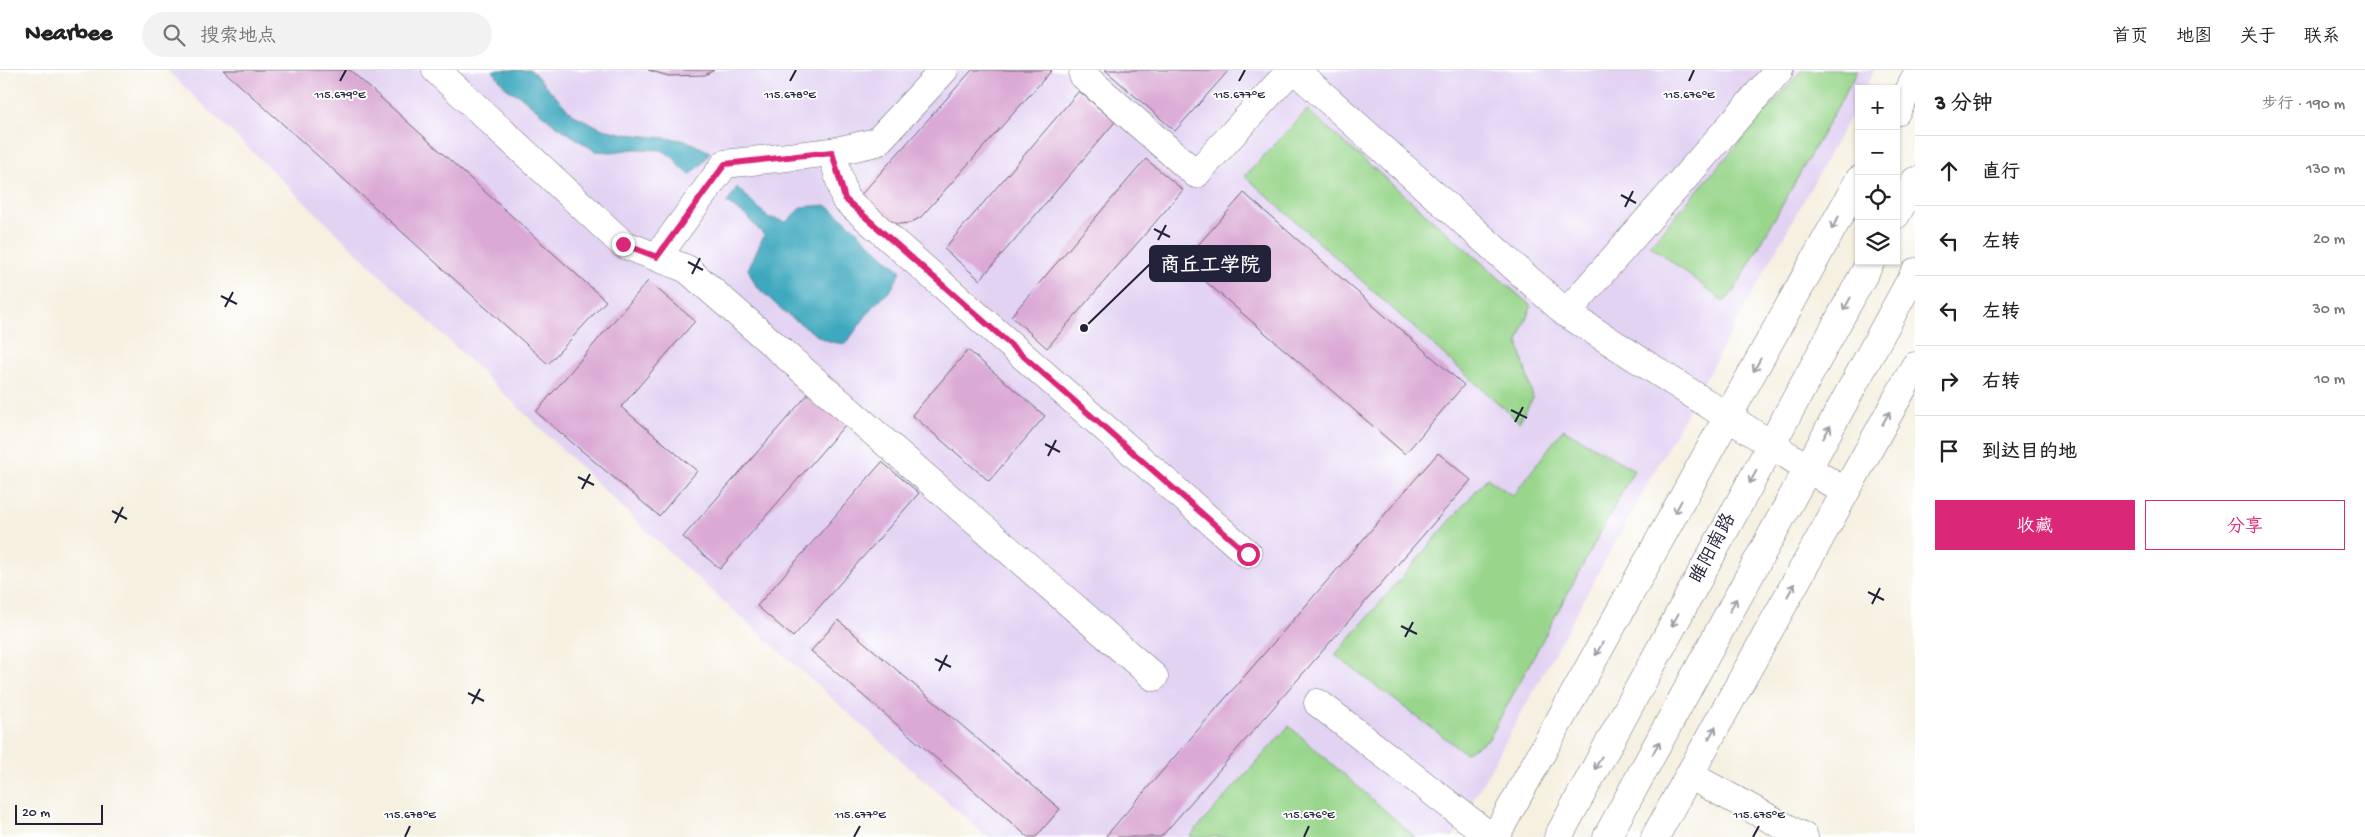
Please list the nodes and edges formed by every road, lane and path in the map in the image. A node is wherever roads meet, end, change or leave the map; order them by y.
1 (436, 70) edge
2 (944, 70) edge
3 (1291, 70) edge
4 (1295, 70) edge
5 (1780, 70) edge
6 (1084, 75) dead end
7 (1915, 78) edge
8 (1900, 105) edge
9 (832, 152) junction
10 (1915, 181) edge
11 (1855, 187) edge
12 (1900, 208) edge
13 (657, 257) junction
14 (1869, 265) edge
15 (1915, 272) edge
16 (1566, 313) junction
17 (1915, 366) edge
18 (1729, 416) junction
19 (1771, 444) junction
20 (1807, 468) junction
21 (1845, 492) junction
22 (1248, 554) dead end
23 (1154, 677) dead end
24 (1318, 703) dead end
25 (1689, 775) junction
26 (1491, 837) edge
27 (1495, 837) edge
28 (1558, 837) edge
29 (1607, 837) edge
30 (1656, 837) edge
31 (1804, 837) edge

1 - 13 main road
2 - 9 main road
3 - 6 main road
4 - 16 main road
5 - 16 main road
7 - 8 main road
9 - 13 main road
9 - 22 main road
10 - 12 main road
11 -> 18 main road
13 - 23 main road
14 -> 19 main road, 睢阳南路
20 -> 15 main road
16 - 18 main road
21 -> 17 main road
18 - 19 main road
18 -> 27 main road
19 - 20 main road
19 -> 28 main road, 睢阳南路
20 - 21 main road
29 -> 20 main road
25 -> 21 main road
24 - 26 main road
25 - 30 main road
25 - 31 main road

